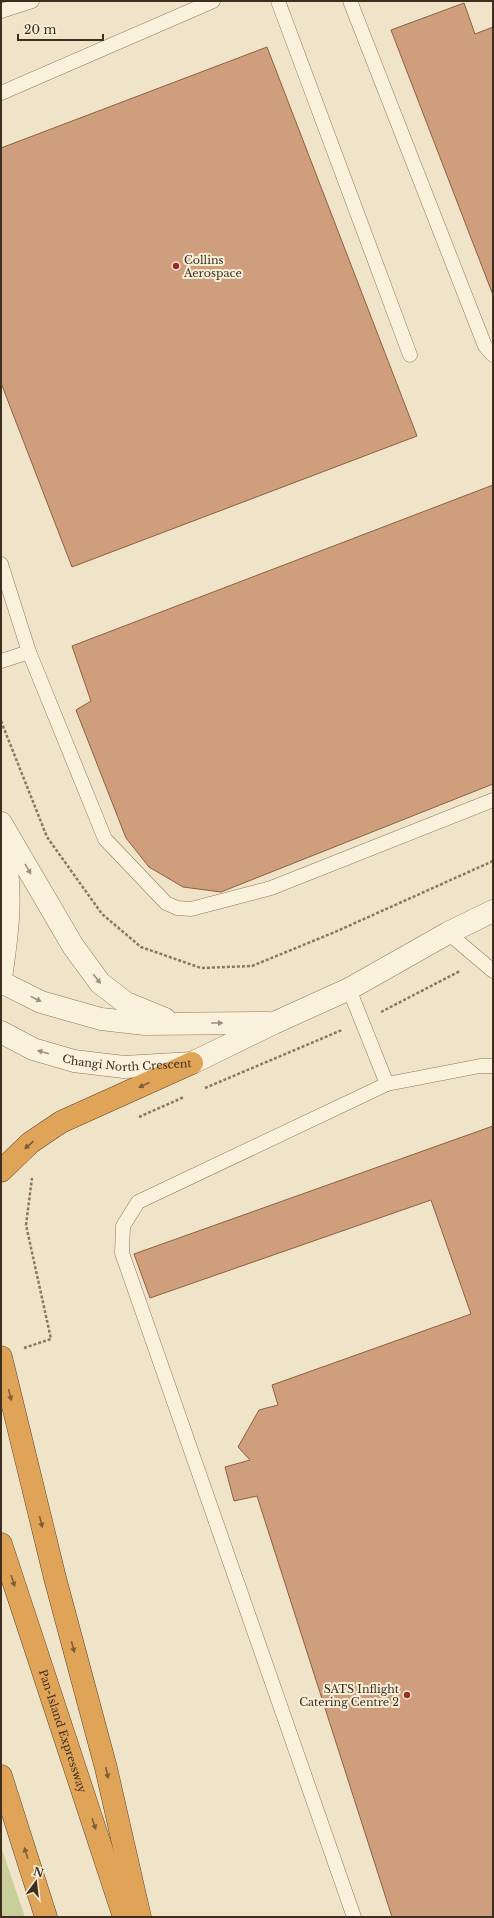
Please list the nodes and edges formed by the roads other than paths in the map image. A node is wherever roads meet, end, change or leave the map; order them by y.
1 (32, 1) edge
2 (213, 1) edge
3 (278, 1) edge
4 (350, 1) edge
5 (1, 11) edge
6 (1, 94) edge
7 (410, 355) dead end
8 (493, 355) edge
9 (1, 564) edge
10 (29, 652) junction
11 (1, 661) edge
12 (493, 800) edge
13 (1, 823) edge
14 (1, 839) edge
15 (493, 912) edge
16 (448, 934) junction
17 (493, 972) edge
18 (1, 978) edge
19 (1, 982) edge
20 (350, 989) junction
21 (274, 1022) junction
22 (178, 1023) junction
23 (1, 1032) edge
24 (192, 1063) junction
25 (493, 1066) edge
26 (387, 1084) junction
27 (1, 1171) edge
28 (1, 1357) edge
29 (1, 1544) edge
30 (1, 1776) edge
31 (46, 1917) edge
32 (124, 1917) edge
33 (140, 1917) edge
34 (354, 1917) edge

1 - 5 lane
2 - 6 lane
3 - 7 lane
4 - 8 lane
9 - 10 lane
10 - 11 lane
10 - 12 lane
13 -> 22 street, Changi North Crescent
14 - 18 street
15 - 16 street, Changi North Crescent
16 - 17 lane
16 - 20 street, Changi North Crescent
19 -> 22 street, Changi North Crescent
20 - 21 street, Changi North Crescent
20 - 26 lane
22 -> 21 street, Changi North Crescent
21 - 24 street, Changi North Crescent
24 -> 23 street, Changi North Crescent
24 -> 27 highway
25 - 26 lane
26 - 34 lane
28 -> 33 highway
29 -> 32 highway, Pan-Island Expressway
31 -> 30 highway

